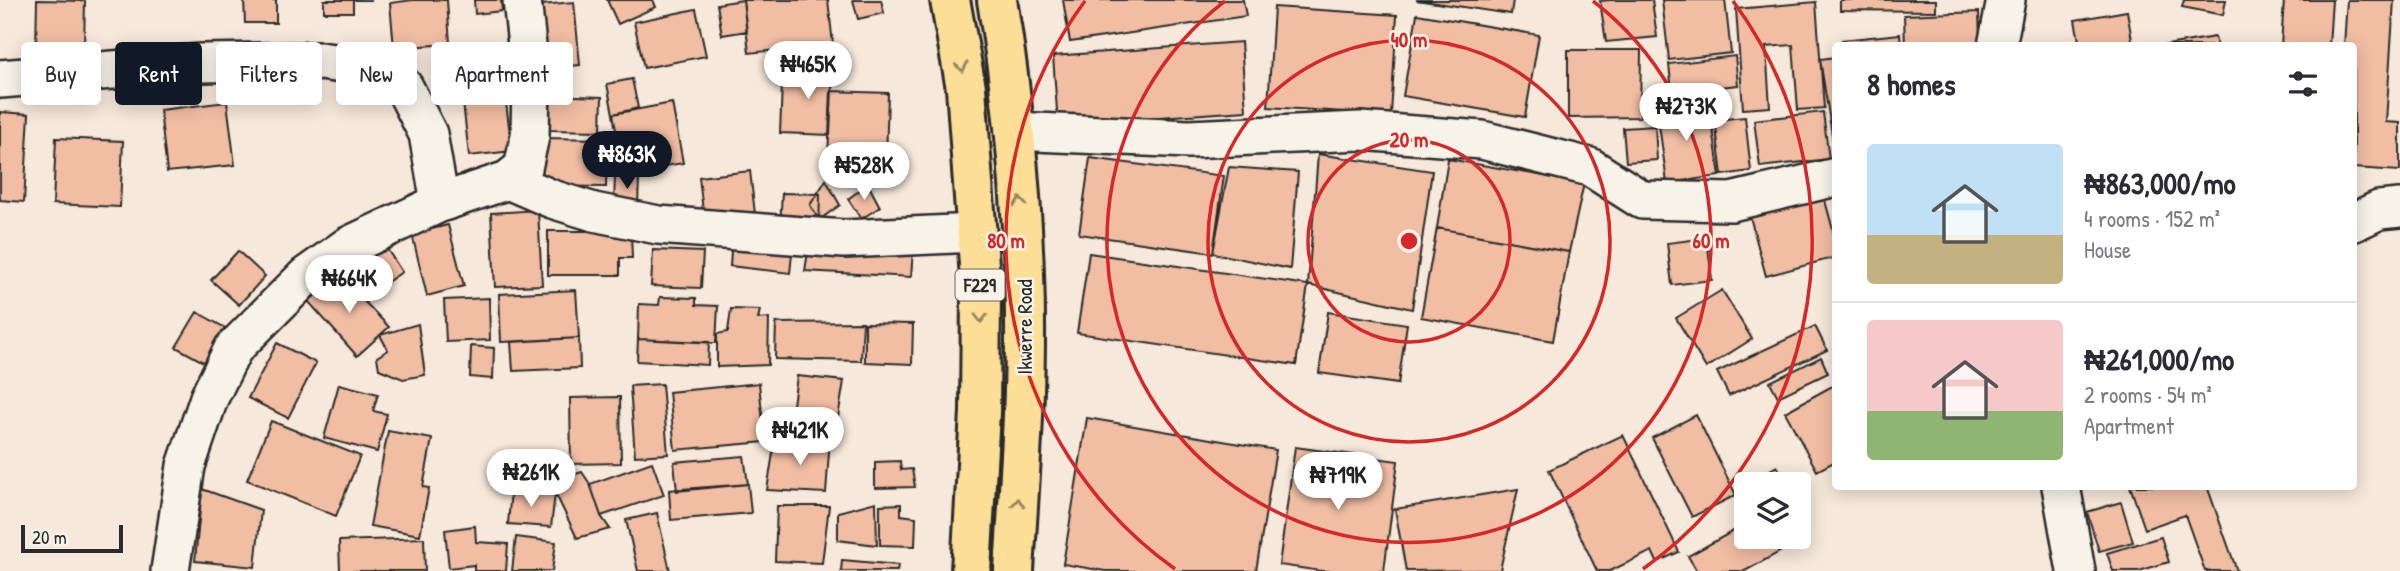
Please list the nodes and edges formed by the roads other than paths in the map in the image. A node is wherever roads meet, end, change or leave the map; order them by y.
1 (522, 0) edge
2 (950, 0) edge
3 (998, 0) edge
4 (2006, 0) edge
5 (1998, 42) edge
6 (0, 79) edge
7 (1014, 131) junction
8 (1832, 178) edge
9 (509, 180) junction
10 (440, 203) junction
11 (2400, 208) edge
12 (2357, 221) edge
13 (976, 233) junction
14 (2063, 490) edge
15 (170, 571) edge
16 (971, 571) edge
17 (1014, 571) edge
18 (2076, 571) edge

1 - 9 street
2 -> 13 main road, F229
3 - 7 main road, Ikwerre Road / F229
4 - 5 street
6 - 10 street
7 - 8 street
17 -> 7 main road, Ikwerre Road / F229
9 - 10 street
9 - 13 street
10 - 15 street
11 - 12 street
13 -> 16 main road, F229
14 - 18 street

